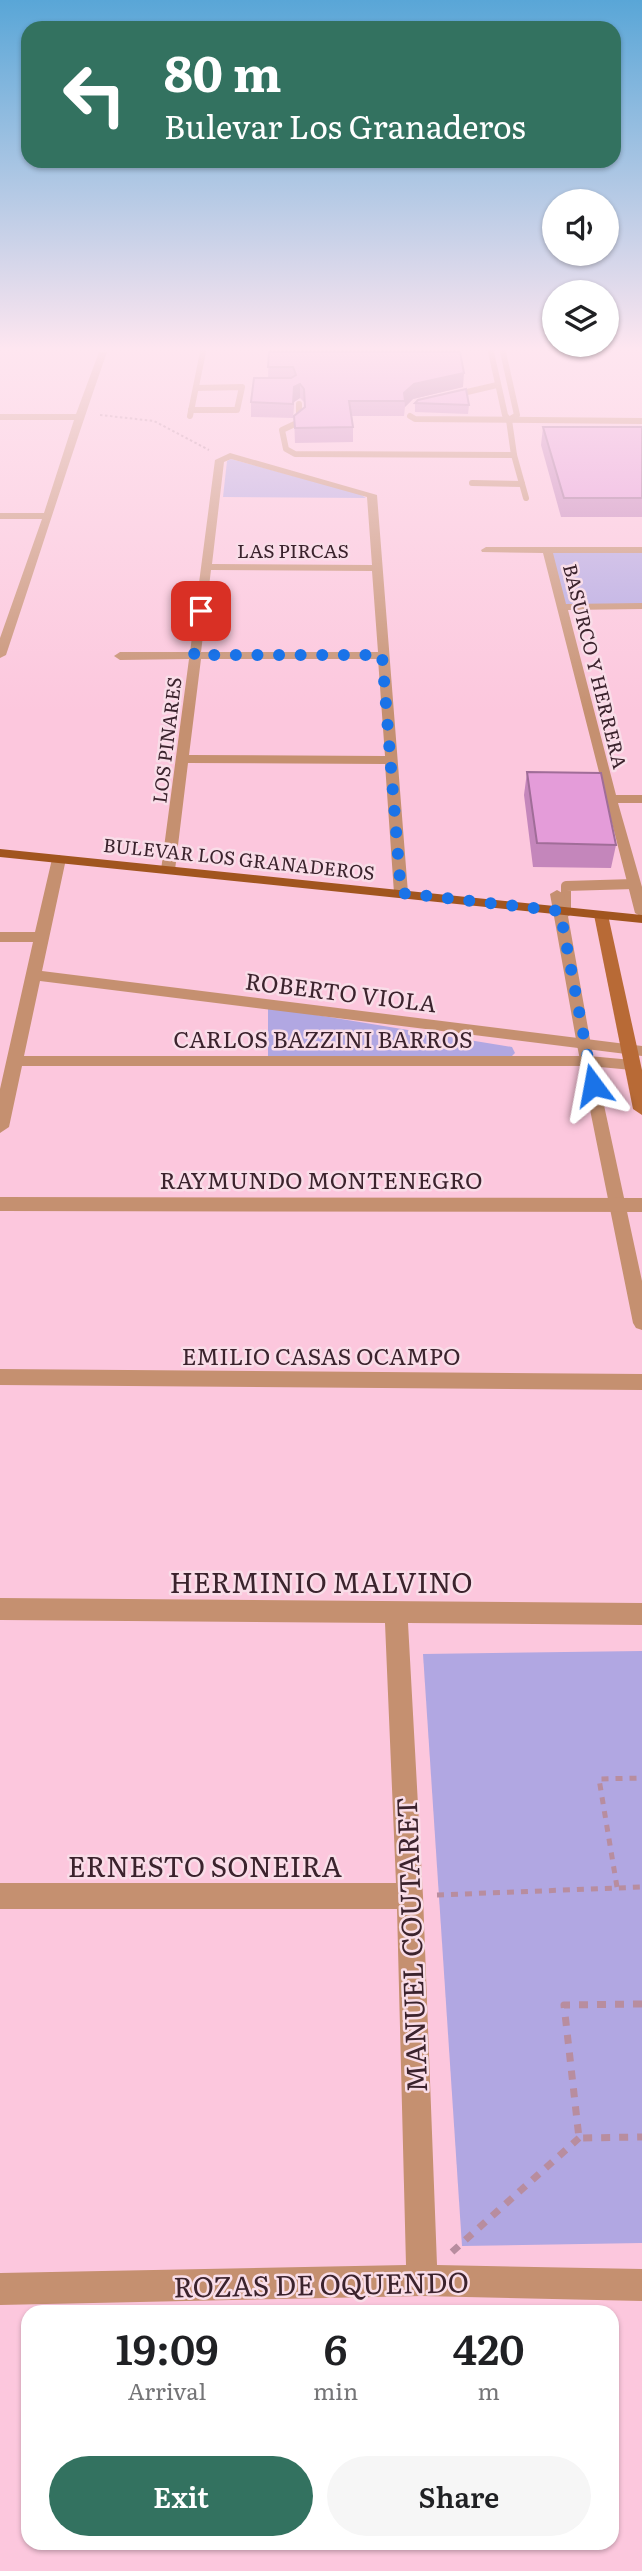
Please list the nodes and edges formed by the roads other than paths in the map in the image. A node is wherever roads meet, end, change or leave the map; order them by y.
1 (61, 472) edge
2 (219, 472) edge
3 (284, 472) edge
4 (519, 472) edge
5 (472, 483) dead end
6 (522, 484) junction
7 (526, 498) dead end
8 (0, 516) edge
9 (48, 516) junction
10 (486, 550) dead end
11 (547, 550) junction
12 (642, 550) edge
13 (207, 567) junction
14 (379, 568) junction
15 (642, 606) edge
16 (561, 607) junction
17 (0, 655) edge
18 (194, 655) junction
19 (382, 655) junction
20 (120, 656) dead end
21 (182, 759) junction
22 (390, 760) junction
23 (610, 799) junction
24 (642, 799) edge
25 (0, 853) edge
26 (59, 859) junction
27 (168, 870) junction
28 (634, 884) junction
29 (401, 893) junction
30 (556, 894) dead end
31 (563, 911) junction
32 (642, 913) edge
33 (601, 915) junction
34 (642, 919) edge
35 (0, 937) edge
36 (41, 937) junction
37 (34, 975) junction
38 (587, 1053) junction
39 (634, 1055) edge
40 (15, 1061) junction
41 (642, 1109) edge
42 (0, 1127) edge
43 (0, 1204) edge
44 (618, 1204) junction
45 (642, 1205) edge
46 (642, 1323) edge
47 (0, 1377) edge
48 (642, 1382) edge
49 (0, 1609) edge
50 (396, 1611) junction
51 (642, 1614) edge
52 (0, 1896) edge
53 (410, 1896) junction
54 (422, 2280) junction
55 (642, 2285) edge
56 (0, 2288) edge

1 - 9 street
2 - 13 street, LOS PINARES
3 - 14 street, LOS PINARES
4 - 6 lane
5 - 6 lane
6 - 7 lane
8 - 9 street
9 - 17 street
10 - 11 street
11 - 12 street
11 - 16 street, BASURCO Y HERRERA
13 - 14 street, LAS PIRCAS
13 - 18 street, LOS PINARES
14 - 19 street
15 - 16 street
16 - 23 street, BASURCO Y HERRERA
18 - 19 street
18 - 20 street
18 - 21 street, LOS PINARES
19 - 22 street
21 - 22 street
21 - 27 street, LOS PINARES
22 - 29 street
23 - 24 street
23 - 28 street, BASURCO Y HERRERA
25 - 26 main road, BULEVAR LOS GRANADEROS
26 - 27 main road, BULEVAR LOS GRANADEROS
26 - 36 street
27 - 29 main road, BULEVAR LOS GRANADEROS
28 - 31 lane
28 - 32 street, BASURCO Y HERRERA
29 - 31 main road, BULEVAR LOS GRANADEROS
30 - 31 street
31 - 33 main road, BULEVAR LOS GRANADEROS
31 - 38 street
33 - 34 main road, BULEVAR LOS GRANADEROS
33 - 39 main road
35 - 36 street
36 - 37 street
37 - 38 street, ROBERTO VIOLA
37 - 40 street
38 - 39 street, CARLOS BAZZINI BARROS
38 - 40 street, CARLOS BAZZINI BARROS
38 - 44 street
39 - 41 main road
40 - 42 street
43 - 44 street, RAYMUNDO MONTENEGRO
44 - 45 street, RAYMUNDO MONTENEGRO
44 - 46 street
47 - 48 street, EMILIO CASAS OCAMPO
49 - 50 street, HERMINIO MALVINO
50 - 51 street, HERMINIO MALVINO
50 - 53 street, MANUEL COUTARET
52 - 53 street, ERNESTO SONEIRA
53 - 54 street, MANUEL COUTARET
54 - 55 street, ROZAS DE OQUENDO
54 - 56 street, ROZAS DE OQUENDO

